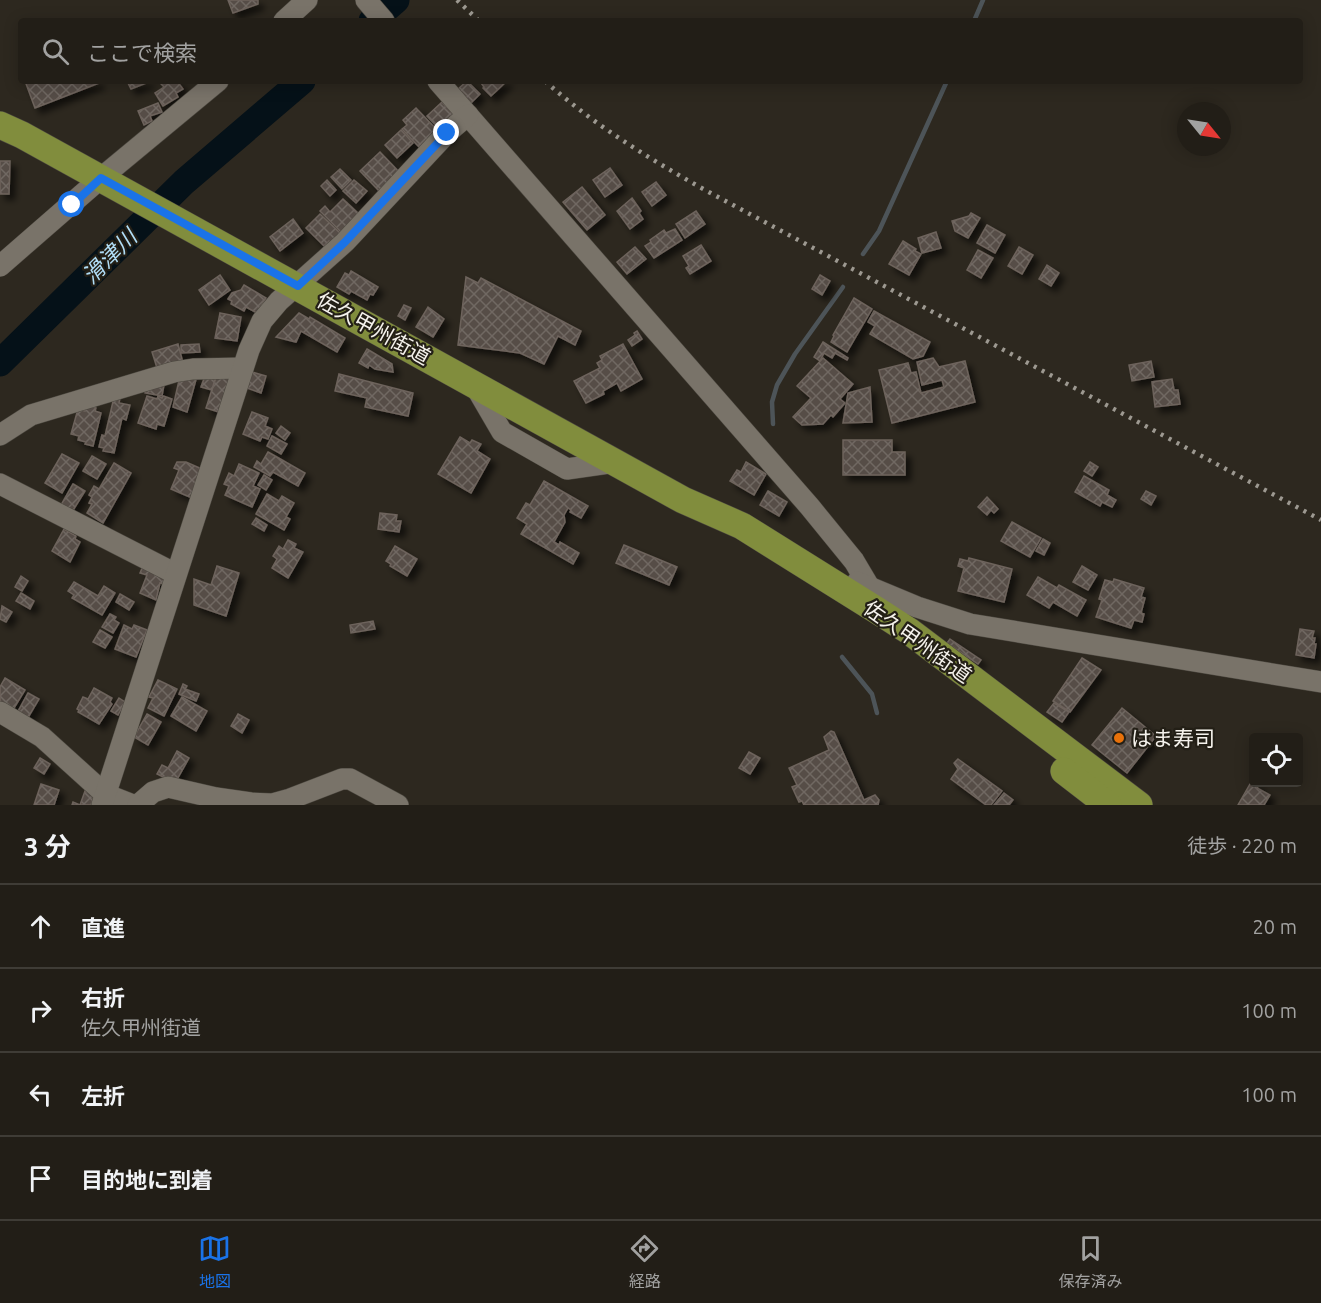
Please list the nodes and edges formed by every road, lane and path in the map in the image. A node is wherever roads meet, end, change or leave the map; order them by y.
1 (307, 0) edge
2 (366, 0) edge
3 (287, 18) edge
4 (381, 18) edge
5 (215, 84) edge
6 (441, 84) edge
7 (468, 115) junction
8 (0, 125) edge
9 (104, 180) junction
10 (0, 266) edge
11 (298, 286) junction
12 (243, 368) junction
13 (0, 435) edge
14 (0, 483) edge
15 (683, 500) junction
16 (176, 574) junction
17 (828, 596) junction
18 (874, 599) junction
19 (1321, 682) edge
20 (0, 712) edge
21 (104, 799) edge
22 (133, 805) edge
23 (138, 805) edge
24 (398, 805) edge
25 (1108, 805) edge
26 (1139, 805) edge

1 - 3 street
2 - 4 street
5 - 9 street
6 - 7 street
7 - 11 street
7 - 18 street
8 - 9 main road, 佐久甲州街道
9 - 10 street
9 - 11 main road, 佐久甲州街道
11 - 12 street
11 - 15 main road, 佐久甲州街道
12 - 13 street
12 - 16 street
14 - 16 street
15 - 17 main road, 佐久甲州街道
15 - 18 main road, 佐久甲州街道
16 - 21 street
17 - 18 street
17 - 25 main road, 佐久甲州街道
18 - 19 street
18 - 26 main road, 佐久甲州街道
20 - 21 street
21 - 22 street
23 - 24 street

